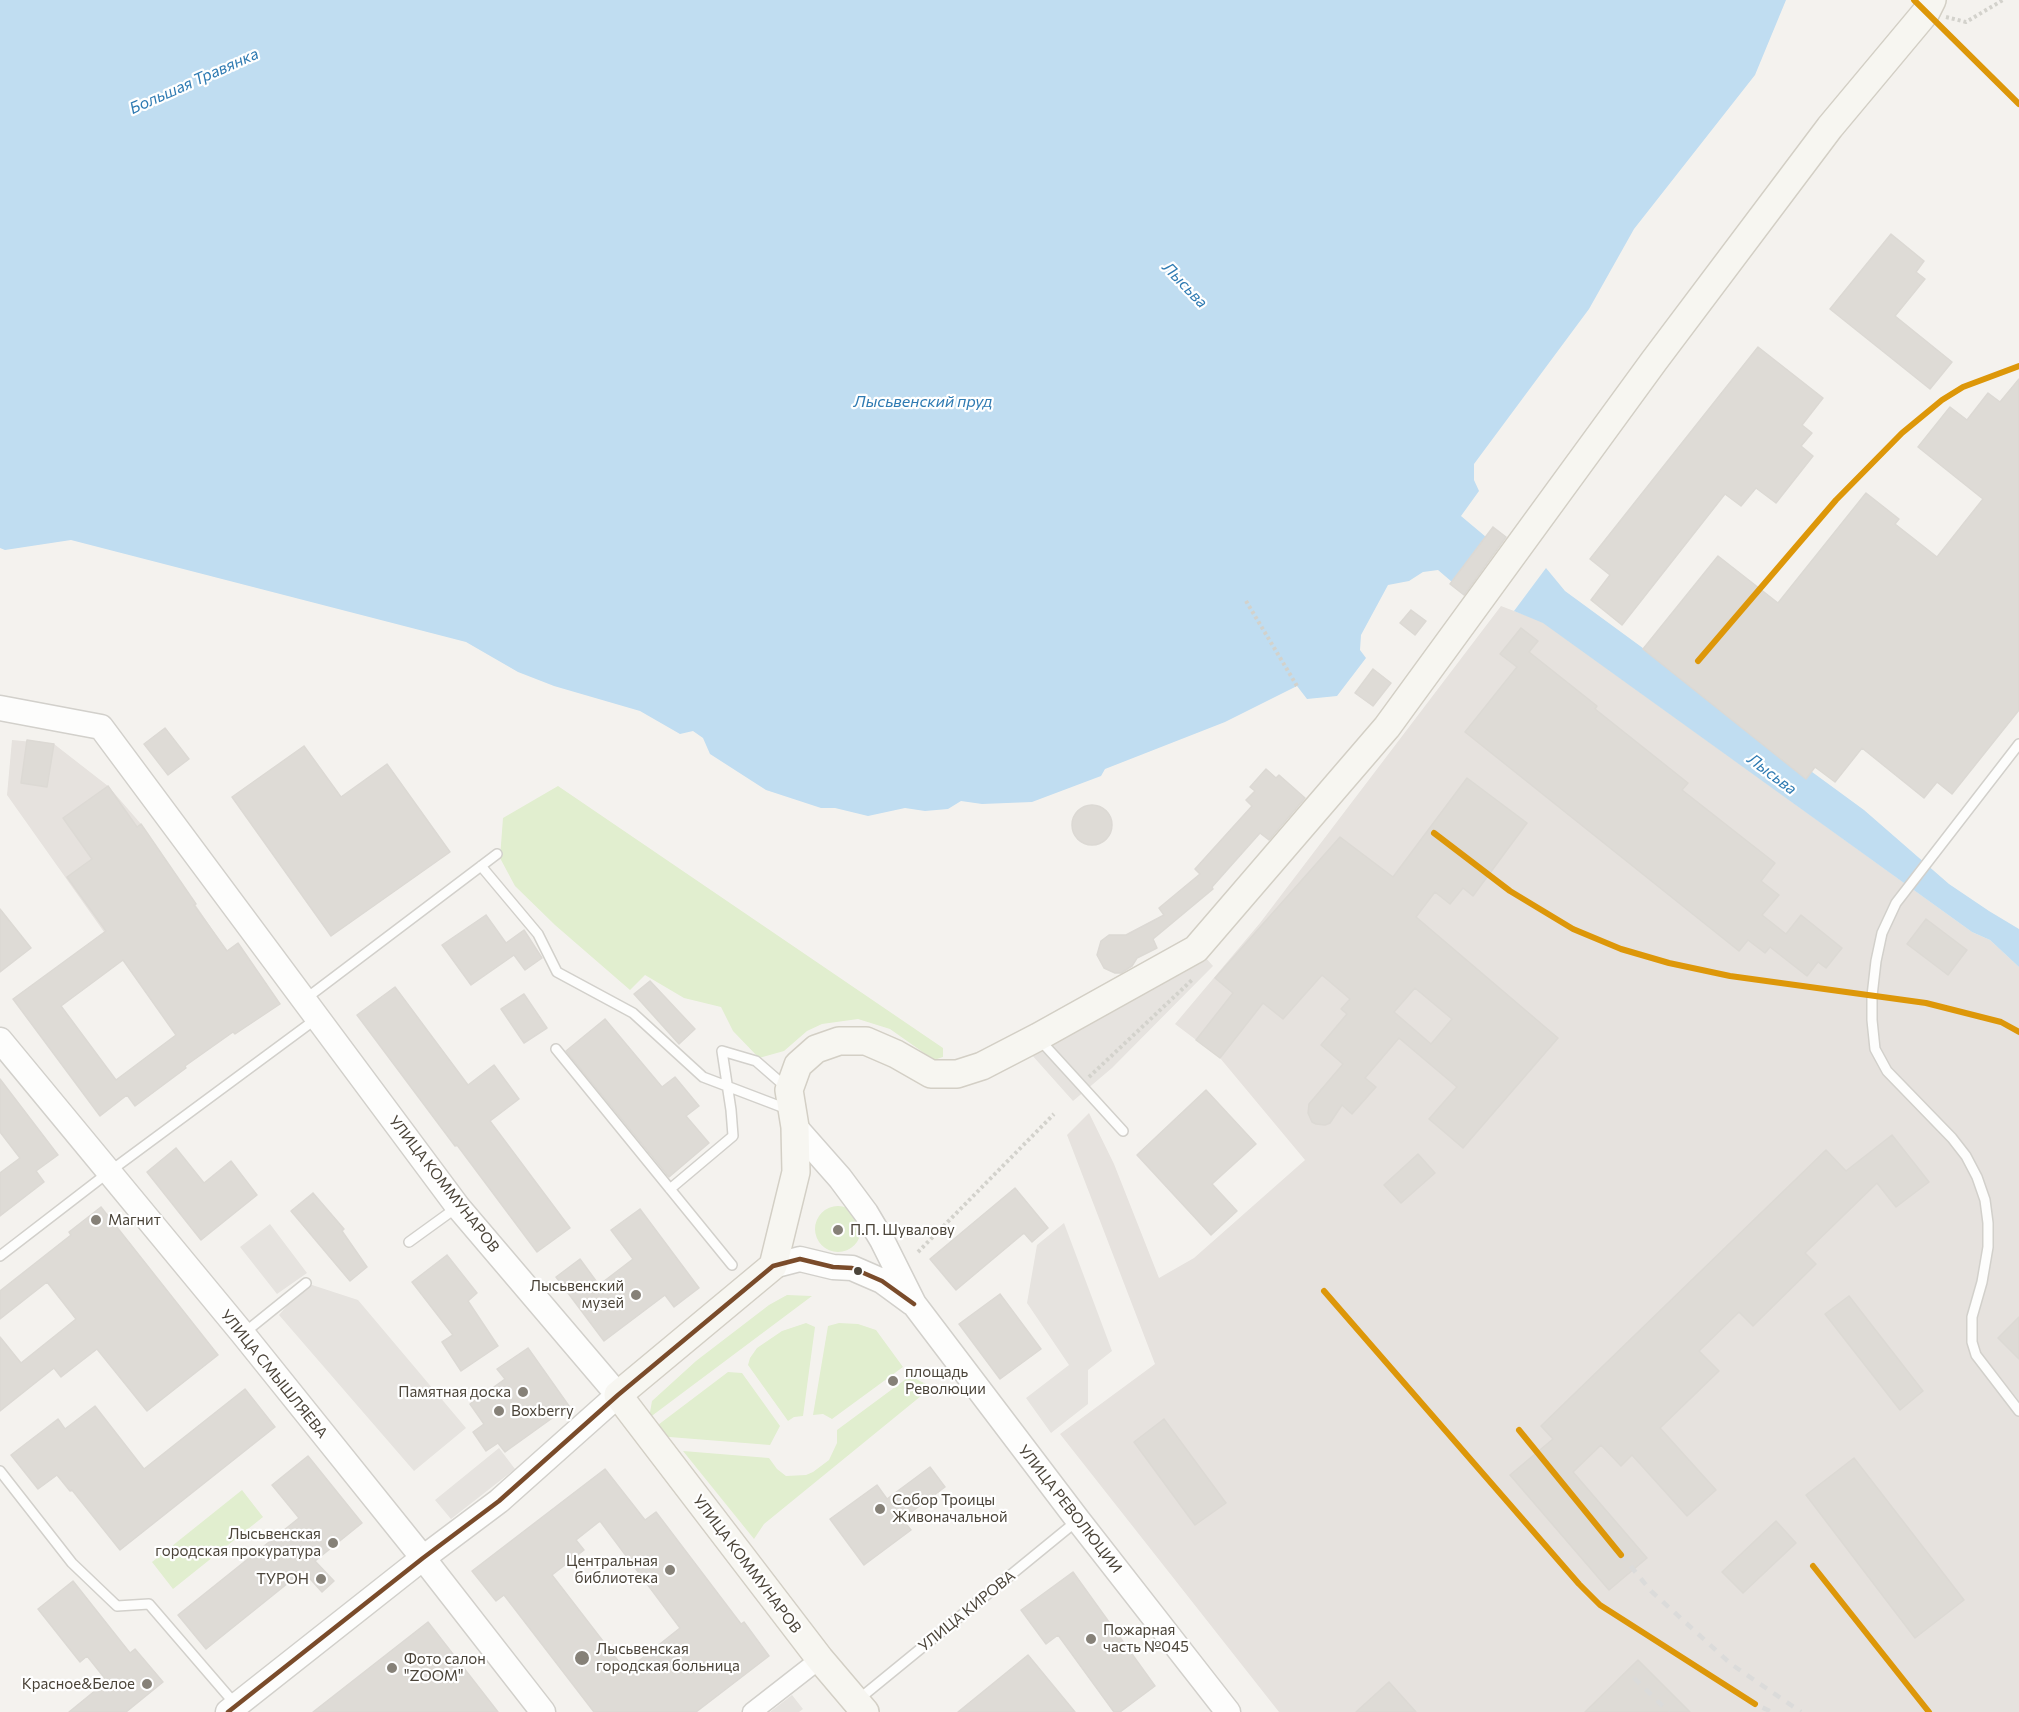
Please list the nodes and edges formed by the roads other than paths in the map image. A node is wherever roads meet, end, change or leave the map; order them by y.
1 (1932, 0) edge
2 (0, 708) edge
3 (2019, 744) edge
4 (497, 854) dead end
5 (481, 866) junction
6 (311, 1009) junction
7 (1038, 1037) junction
8 (0, 1040) edge
9 (556, 1049) dead end
10 (728, 1086) junction
11 (792, 1109) junction
12 (1123, 1131) dead end
13 (109, 1172) junction
14 (670, 1189) junction
15 (458, 1207) junction
16 (409, 1242) dead end
17 (0, 1256) edge
18 (732, 1265) dead end
19 (773, 1266) junction
20 (306, 1284) dead end
21 (914, 1304) junction
22 (243, 1334) junction
23 (618, 1395) junction
24 (2019, 1411) edge
25 (0, 1470) edge
26 (1078, 1520) junction
27 (423, 1558) junction
28 (820, 1659) junction
29 (860, 1707) edge
30 (232, 1709) edge
31 (543, 1712) edge
32 (752, 1712) edge
33 (1228, 1712) edge

1 - 7 main road
2 - 6 street, УЛИЦА КОММУНАРОВ
3 - 24 lane
4 - 5 lane
5 - 6 lane
5 - 10 lane
6 - 13 lane
6 - 15 street, УЛИЦА КОММУНАРОВ
7 - 11 main road
7 - 12 lane
8 - 13 street, УЛИЦА СМЫШЛЯЕВА
9 - 14 lane
10 - 11 lane
10 - 11 lane
10 - 14 lane
11 - 19 main road
11 - 21 street
13 - 17 lane
13 - 22 street, УЛИЦА СМЫШЛЯЕВА
14 - 18 lane
15 - 16 lane
15 - 23 street, УЛИЦА КОММУНАРОВ
19 - 21 street
19 - 23 main road
20 - 22 lane
21 - 26 street, УЛИЦА РЕВОЛЮЦИИ
22 - 27 street, УЛИЦА СМЫШЛЯЕВА
23 - 27 street
23 - 28 main road, УЛИЦА КОММУНАРОВ
25 - 30 lane
26 - 29 lane, УЛИЦА КИРОВА
26 - 33 street, УЛИЦА РЕВОЛЮЦИИ
27 - 30 street
27 - 31 street, УЛИЦА СМЫШЛЯЕВА
28 - 29 main road, УЛИЦА КОММУНАРОВ
28 - 32 street

